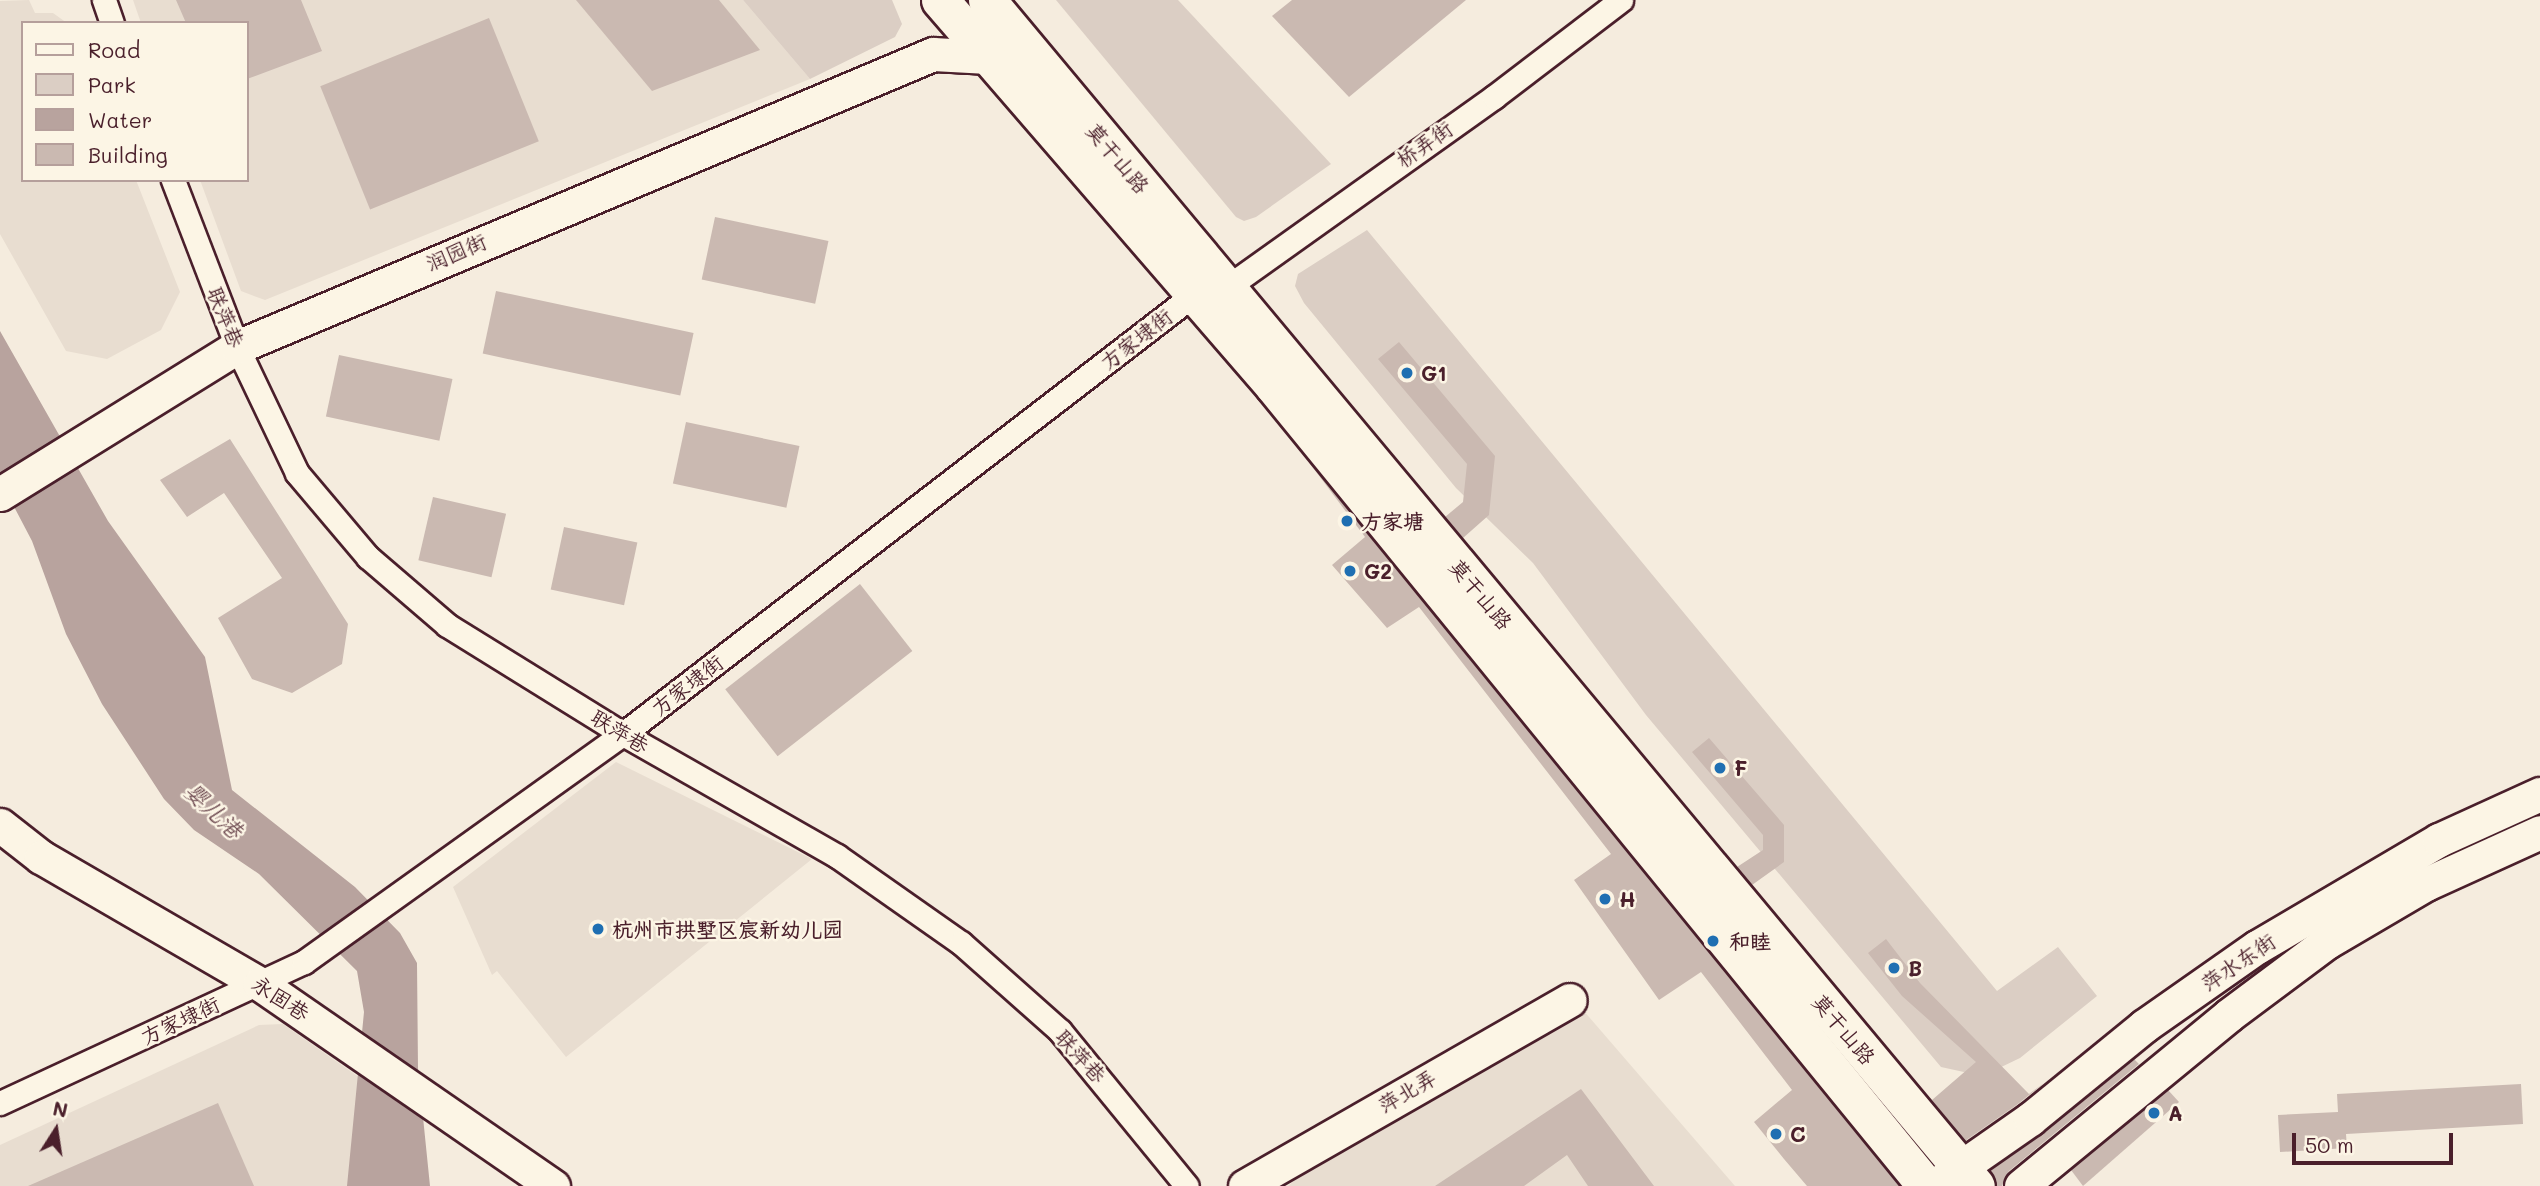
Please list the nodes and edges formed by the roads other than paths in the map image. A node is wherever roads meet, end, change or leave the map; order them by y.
1 (104, 0) edge
2 (987, 0) edge
3 (1620, 0) edge
4 (943, 3) edge
5 (111, 21) edge
6 (933, 54) junction
7 (988, 57) junction
8 (174, 182) edge
9 (1210, 291) junction
10 (237, 347) junction
11 (0, 494) edge
12 (623, 734) junction
13 (2540, 794) edge
14 (0, 825) edge
15 (2540, 832) edge
16 (260, 984) junction
17 (1570, 1000) dead end
18 (0, 1102) edge
19 (1957, 1180) edge
20 (552, 1186) edge
21 (1187, 1186) edge
22 (1245, 1186) edge
23 (1926, 1186) edge
24 (2021, 1186) edge

1 - 5 street
2 - 9 main road, 莫干山路
3 - 9 street, 桥弄街
4 - 6 street
4 - 7 main road, 莫干山路
6 - 7 street, 润园街
6 - 10 street, 润园街
7 - 9 main road, 莫干山路
8 - 10 street, 联萍巷
9 - 12 street, 方家埭街
9 - 19 main road, 莫干山路
9 - 23 main road, 莫干山路
10 - 11 street, 润园街
10 - 12 street, 联萍巷
12 - 16 street, 方家埭街
12 - 21 street, 联萍巷
13 - 19 street, 萍水东街
14 - 16 street, 永固巷
15 - 24 street, 萍水东街
16 - 18 street, 方家埭街
16 - 20 street, 永固巷
17 - 22 street, 萍北弄

